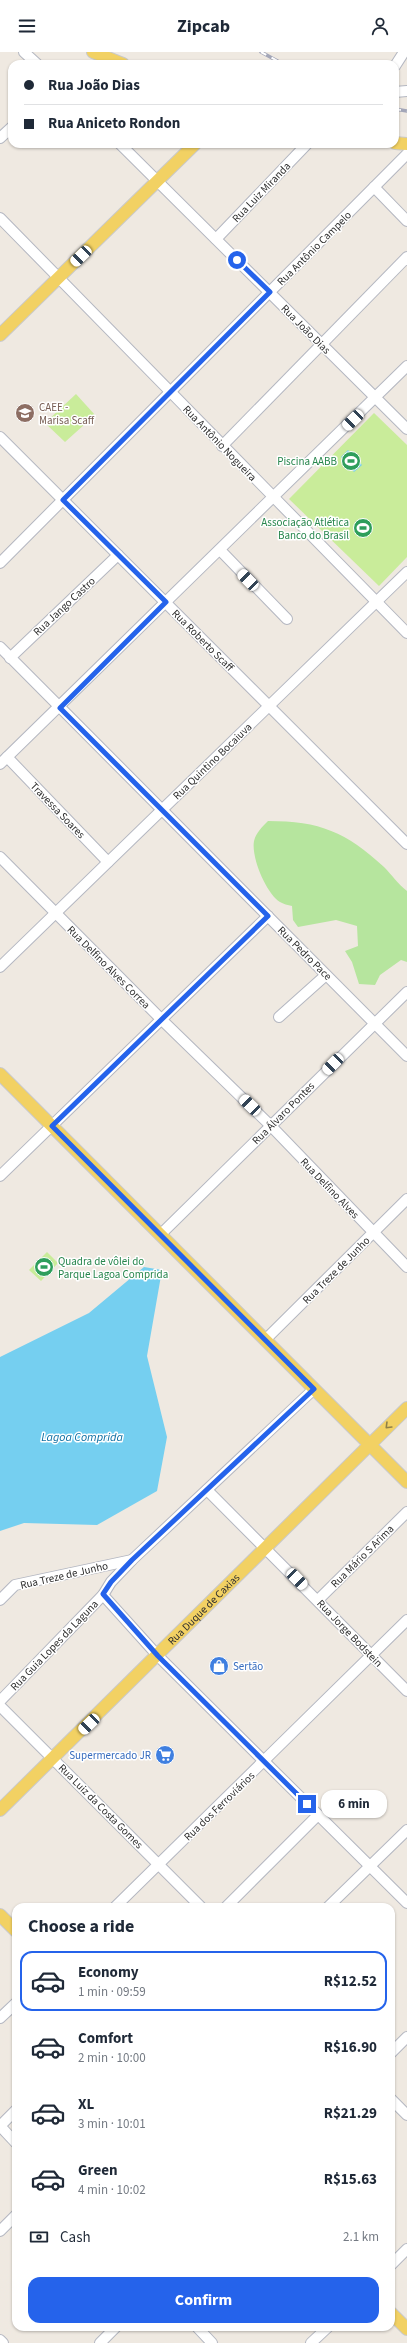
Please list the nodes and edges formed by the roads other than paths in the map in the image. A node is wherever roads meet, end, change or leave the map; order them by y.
1 (24, 52) edge
2 (93, 52) edge
3 (33, 60) edge
4 (113, 60) edge
5 (8, 131) edge
6 (0, 138) edge
7 (124, 148) edge
8 (191, 148) edge
9 (303, 148) edge
10 (407, 154) edge
11 (158, 182) junction
12 (374, 187) junction
13 (0, 218) edge
14 (407, 221) edge
15 (216, 239) junction
16 (407, 257) edge
17 (59, 278) junction
18 (270, 292) junction
19 (0, 335) edge
20 (322, 344) junction
21 (407, 366) edge
22 (170, 392) junction
23 (375, 398) junction
24 (407, 429) edge
25 (1, 441) edge
26 (222, 446) junction
27 (273, 498) junction
28 (63, 500) junction
29 (220, 550) junction
30 (118, 555) junction
31 (0, 563) edge
32 (407, 572) edge
33 (166, 602) junction
34 (376, 602) junction
35 (287, 619) dead end
36 (407, 634) edge
37 (0, 647) edge
38 (10, 658) junction
39 (269, 706) junction
40 (60, 708) junction
41 (4, 761) edge
42 (162, 810) junction
43 (407, 844) edge
44 (0, 857) edge
45 (108, 862) junction
46 (55, 913) junction
47 (268, 916) junction
48 (0, 967) edge
49 (326, 974) junction
50 (407, 992) edge
51 (279, 1017) dead end
52 (162, 1020) junction
53 (375, 1023) junction
54 (407, 1056) edge
55 (0, 1074) edge
56 (52, 1126) junction
57 (271, 1126) junction
58 (0, 1176) edge
59 (407, 1199) edge
60 (373, 1233) junction
61 (160, 1235) junction
62 (407, 1267) edge
63 (265, 1340) junction
64 (314, 1389) junction
65 (407, 1408) edge
66 (370, 1445) junction
67 (407, 1482) edge
68 (207, 1490) junction
69 (407, 1512) edge
70 (267, 1548) junction
71 (132, 1560) junction
72 (103, 1594) junction
73 (0, 1600) edge
74 (318, 1600) junction
75 (407, 1620) edge
76 (371, 1655) junction
77 (158, 1656) junction
78 (407, 1691) edge
79 (0, 1701) edge
80 (0, 1706) edge
81 (54, 1759) junction
82 (264, 1762) junction
83 (0, 1810) edge
84 (318, 1815) junction
85 (407, 1830) edge
86 (159, 1864) junction
87 (370, 1866) junction
88 (119, 1903) edge
89 (198, 1903) edge
90 (230, 1903) edge
91 (332, 1903) edge
92 (407, 1903) edge
93 (0, 1915) edge
94 (12, 1927) edge
95 (12, 2007) edge
96 (0, 2018) edge
97 (407, 2037) edge
98 (395, 2049) edge
99 (395, 2103) edge
100 (12, 2114) edge
101 (407, 2115) edge
102 (0, 2126) edge
103 (12, 2139) edge
104 (12, 2219) edge
105 (0, 2231) edge
106 (407, 2250) edge
107 (395, 2261) edge
108 (395, 2317) edge
109 (407, 2329) edge
110 (112, 2331) edge
111 (201, 2331) edge
112 (324, 2331) edge
113 (0, 2340) edge
114 (3, 2343) edge
115 (100, 2343) edge
116 (212, 2343) edge
117 (311, 2343) edge

1 - 3 street
2 - 4 main road
5 - 6 street
7 - 11 street, Rua João Dias
8 - 11 main road
9 - 15 street, Rua Luiz Miranda
10 - 12 street, Rua Antônio Campelo
11 - 15 street, Rua João Dias
11 - 17 main road
12 - 14 street
12 - 18 street, Rua Antônio Campelo
13 - 17 street, Rua Antônio Nogueira
15 - 18 street, Rua João Dias
16 - 20 street
17 - 19 main road
17 - 22 street, Rua Antônio Nogueira
18 - 20 street, Rua João Dias
18 - 22 street, Rua Antônio Campelo
20 - 23 street, Rua João Dias
20 - 26 street
21 - 23 street
22 - 26 street, Rua Antônio Nogueira
22 - 28 street, Rua Antônio Campelo
23 - 24 street, Rua João Dias
23 - 27 street
25 - 28 street, Rua Roberto Scaff
26 - 27 street, Rua Antônio Nogueira
27 - 29 street
27 - 34 street, Rua Antônio Nogueira
28 - 30 street, Rua Roberto Scaff
28 - 31 street, Rua Antônio Campelo
29 - 33 street
29 - 35 street
30 - 33 street, Rua Roberto Scaff
30 - 38 street, Rua Jango Castro
32 - 34 street, Rua Quintino Bocaiuva
33 - 39 street, Rua Roberto Scaff
33 - 40 street
34 - 36 street, Rua Antônio Nogueira
34 - 39 street, Rua Quintino Bocaiuva
37 - 38 street, Rua Pedro Pace
38 - 40 street, Rua Pedro Pace
39 - 42 street, Rua Quintino Bocaiuva
39 - 43 street, Rua Roberto Scaff
40 - 41 street
40 - 42 street, Rua Pedro Pace
41 - 45 street, Travessa Soares
42 - 45 street, Rua Quintino Bocaiuva
42 - 47 street, Rua Pedro Pace
44 - 46 street, Rua Delfino Alves Correa
45 - 46 street, Rua Quintino Bocaiuva
46 - 48 street, Rua Quintino Bocaiuva
46 - 52 street, Rua Delfino Alves Correa
47 - 49 street, Rua Pedro Pace
47 - 52 street
49 - 51 street
49 - 53 street, Rua Pedro Pace
50 - 53 street, Rua Álvaro Pontes
52 - 56 street
52 - 57 street, Rua Delfino Alves Correa
53 - 54 street, Rua Pedro Pace
53 - 57 street, Rua Álvaro Pontes
55 - 56 main road
56 - 58 street
56 - 61 main road
57 - 60 street, Rua Delfino Alves
57 - 61 street, Rua Álvaro Pontes
59 - 60 street, Rua Treze de Junho
60 - 62 street, Rua Delfino Alves
60 - 63 street, Rua Treze de Junho
61 - 63 main road
63 - 64 main road
64 - 66 main road
64 - 68 street, Rua Guia Lopes da Laguna
65 -> 66 main road, Rua Duque de Caxias
66 - 67 main road
66 - 70 main road, Rua Duque de Caxias
68 - 70 street, Rua Jorge Bodstein
68 - 71 street, Rua Guia Lopes da Laguna
69 - 74 street, Rua Mário S Arima
70 - 74 street, Rua Jorge Bodstein
70 - 77 main road, Rua Duque de Caxias
71 - 72 street, Rua Guia Lopes da Laguna
71 - 73 street, Rua Treze de Junho
72 - 77 street
72 - 79 street, Rua Guia Lopes da Laguna
74 - 76 street, Rua Jorge Bodstein
75 - 76 street, Rua dos Ferroviários
76 - 78 street, Rua Jorge Bodstein
76 - 82 street, Rua dos Ferroviários
77 - 81 main road, Rua Duque de Caxias
77 - 82 street
80 - 81 street, Rua Luiz da Costa Gomes
81 - 83 main road, Rua Duque de Caxias
81 - 86 street, Rua Luiz da Costa Gomes
82 - 84 street
82 - 86 street, Rua dos Ferroviários
84 - 87 street
84 - 90 street
85 - 87 street
86 - 88 street, Rua dos Ferroviários
86 - 89 street, Rua Luiz da Costa Gomes
87 - 91 street
87 - 92 street
93 - 94 main road
95 - 96 street
97 - 98 street
99 - 101 street
100 - 102 street
102 - 103 street
104 - 105 street
106 - 107 street
108 - 109 main road
110 - 115 street
111 - 116 street
112 - 117 street
113 - 114 street

